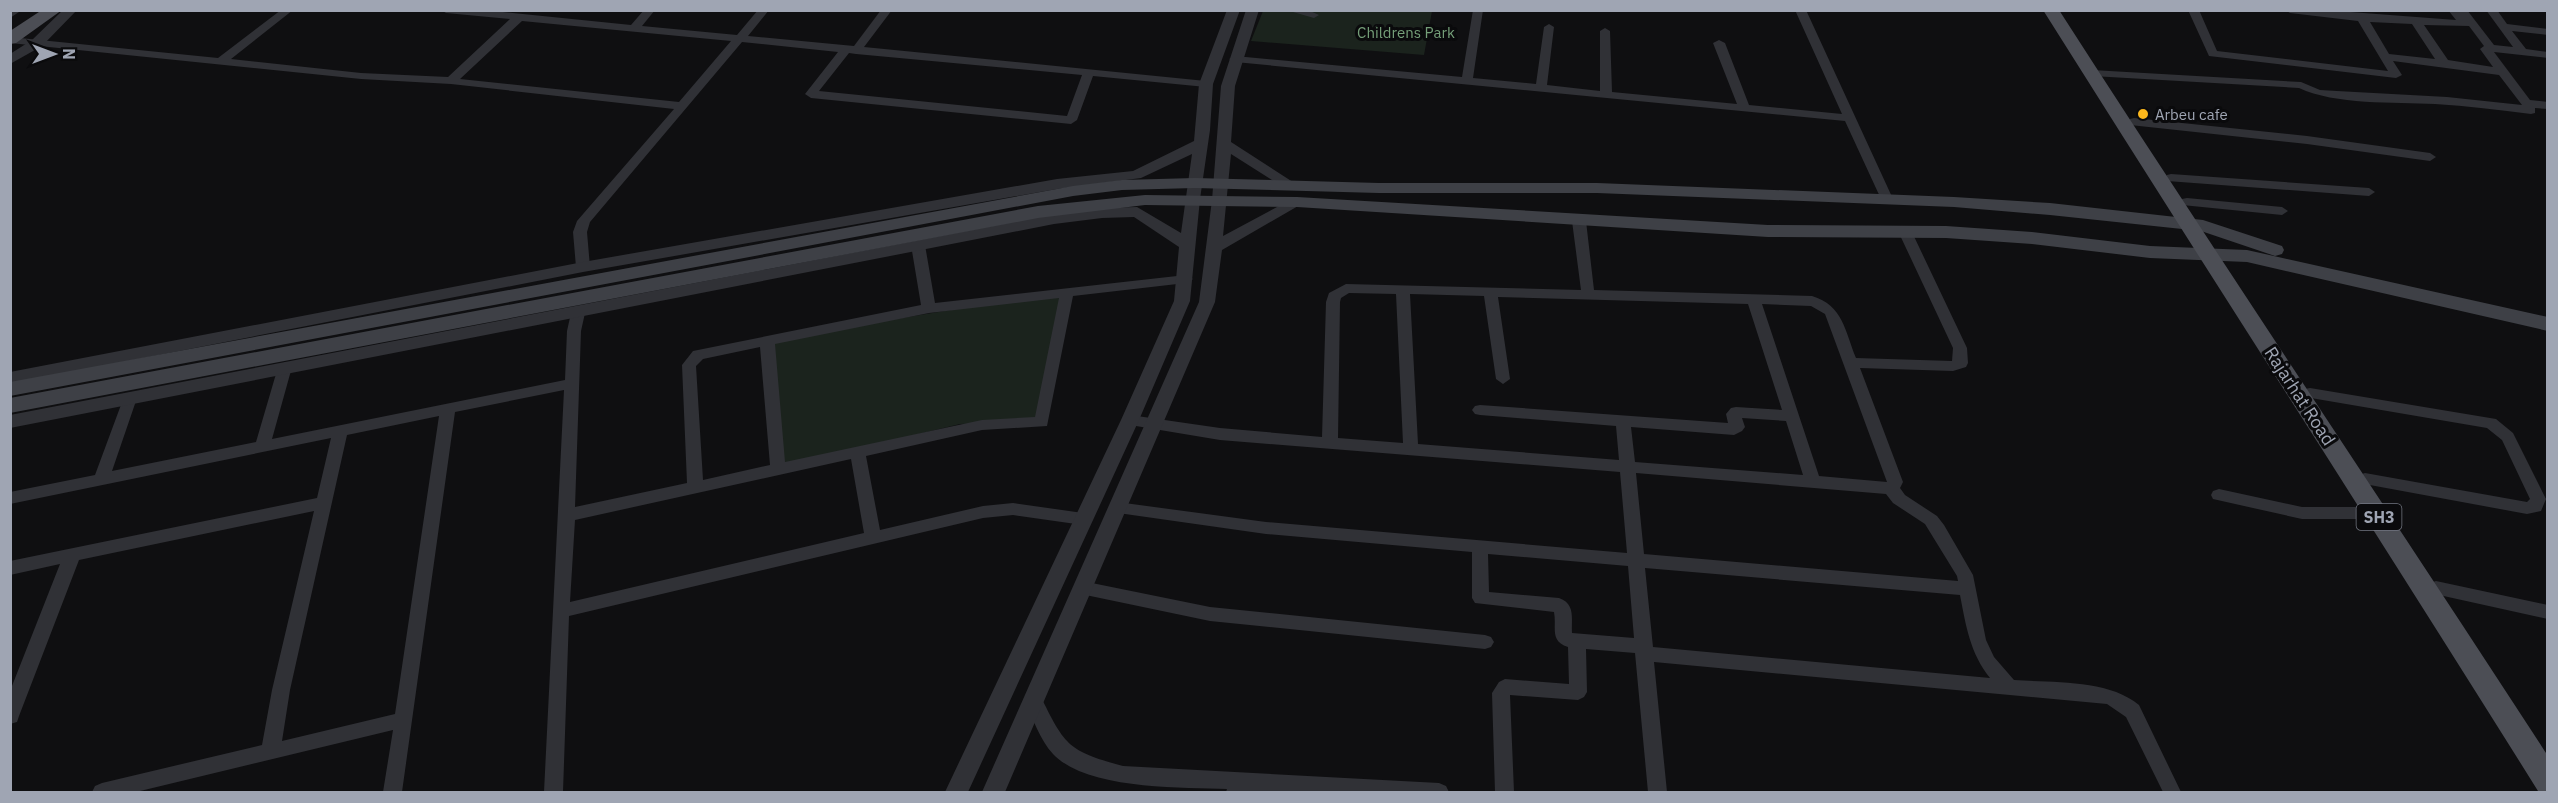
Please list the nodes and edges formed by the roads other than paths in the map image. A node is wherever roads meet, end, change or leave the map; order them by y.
1 (29, 10) edge
2 (54, 10) edge
3 (71, 10) edge
4 (288, 10) edge
5 (446, 10) edge
6 (650, 10) edge
7 (764, 10) edge
8 (887, 10) edge
9 (1234, 10) edge
10 (1253, 10) edge
11 (1291, 10) edge
12 (1478, 10) edge
13 (1800, 10) edge
14 (2051, 10) edge
15 (2063, 10) edge
16 (2193, 10) edge
17 (2290, 10) edge
18 (2324, 10) edge
19 (2329, 10) edge
20 (2453, 10) edge
21 (2462, 10) edge
22 (2491, 10) edge
23 (2342, 14) edge
24 (1314, 15) dead end
25 (12, 17) edge
26 (518, 18) junction
27 (2362, 18) junction
28 (2417, 22) junction
29 (1549, 27) dead end
30 (2503, 27) junction
31 (633, 29) junction
32 (1605, 31) dead end
33 (2547, 32) edge
34 (740, 39) junction
35 (10, 40) edge
36 (37, 43) junction
37 (1719, 43) dead end
38 (2490, 47) junction
39 (850, 50) junction
40 (2522, 52) junction
41 (2547, 55) edge
42 (2385, 57) junction
43 (1235, 59) junction
44 (10, 60) edge
45 (220, 62) junction
46 (2444, 63) junction
47 (2505, 72) junction
48 (1089, 73) junction
49 (2097, 73) junction
50 (451, 81) junction
51 (1467, 82) junction
52 (1206, 84) junction
53 (1541, 89) junction
54 (1606, 96) junction
55 (2526, 103) junction
56 (682, 106) junction
57 (2547, 106) edge
58 (1745, 109) junction
59 (1850, 118) junction
60 (2134, 122) junction
61 (1200, 144) junction
62 (1225, 144) junction
63 (2430, 157) dead end
64 (2171, 178) junction
65 (1194, 191) junction
66 (1220, 192) junction
67 (2368, 192) dead end
68 (1294, 194) junction
69 (1887, 199) junction
70 (2187, 202) junction
71 (2282, 211) dead end
72 (864, 218) junction
73 (1579, 221) junction
74 (2196, 225) junction
75 (1905, 231) junction
76 (842, 233) junction
77 (868, 244) junction
78 (918, 245) junction
79 (1188, 245) junction
80 (1215, 247) junction
81 (2215, 256) junction
82 (848, 258) junction
83 (584, 267) junction
84 (1186, 279) junction
85 (1403, 289) junction
86 (1067, 291) junction
87 (1490, 291) junction
88 (1588, 294) junction
89 (1754, 300) junction
90 (929, 308) junction
91 (578, 313) junction
92 (2547, 313) edge
93 (2547, 324) edge
94 (766, 340) junction
95 (1850, 363) junction
96 (285, 367) junction
97 (10, 378) edge
98 (1503, 379) dead end
99 (573, 383) junction
100 (10, 389) edge
101 (2310, 393) junction
102 (130, 398) junction
103 (10, 406) edge
104 (448, 409) junction
105 (1480, 410) dead end
106 (1792, 416) junction
107 (1130, 420) junction
108 (1623, 420) junction
109 (10, 422) edge
110 (1155, 423) junction
111 (340, 432) junction
112 (1330, 444) junction
113 (262, 447) junction
114 (1411, 450) junction
115 (857, 452) junction
116 (1626, 467) junction
117 (778, 468) junction
118 (2366, 479) junction
119 (101, 480) junction
120 (1813, 482) junction
121 (695, 486) junction
122 (1891, 488) junction
123 (2219, 495) dead end
124 (10, 498) edge
125 (324, 503) junction
126 (1117, 508) junction
127 (2377, 513) junction
128 (568, 515) junction
129 (1083, 519) junction
130 (873, 537) junction
131 (1480, 548) junction
132 (72, 556) junction
133 (1635, 561) junction
134 (10, 568) edge
135 (1082, 588) junction
136 (2436, 588) junction
137 (1968, 589) junction
138 (561, 611) junction
139 (2547, 612) edge
140 (1577, 641) junction
141 (1485, 642) dead end
142 (1644, 650) junction
143 (2009, 687) junction
144 (1034, 701) junction
145 (10, 716) edge
146 (402, 720) junction
147 (271, 750) junction
148 (2547, 756) edge
149 (1260, 781) junction
150 (2547, 782) edge
151 (102, 792) edge
152 (393, 792) edge
153 (553, 792) edge
154 (957, 792) edge
155 (993, 792) edge
156 (1235, 792) edge
157 (1439, 792) edge
158 (1504, 792) edge
159 (1657, 792) edge
160 (2172, 792) edge

1 - 25 main road
2 - 35 main road
3 - 36 street
4 - 45 street
5 - 26 street
6 - 31 street
7 - 34 street
8 - 39 street
9 - 52 street
10 - 43 street
11 - 24 street
12 - 51 street
13 - 59 street
14 - 49 main road, Rajarhat Road / SH3
15 - 49 main road, Rajarhat Road / SH3
16 - 42 street
17 - 23 street
18 - 19 street
20 - 28 street
21 - 38 street
22 - 30 street
23 - 27 street
26 - 31 street
26 - 50 street
27 - 28 street
27 - 42 street
28 - 46 street
29 - 53 street
30 - 33 street
30 - 40 street
31 - 34 street
32 - 54 street
34 - 39 street
34 - 56 street
35 - 36 street
36 - 44 street
36 - 45 street
37 - 58 street
38 - 40 street
38 - 47 street
39 - 48 street
39 - 48 street
40 - 41 street
42 - 46 street
43 - 51 street
43 - 62 street
45 - 50 street
46 - 47 street
47 - 55 street
48 - 52 street
49 - 55 street
49 - 60 main road, Rajarhat Road / SH3
49 - 74 main road, Rajarhat Road / SH3
50 - 56 street
51 - 53 street
52 - 61 street
53 - 54 street
54 - 58 street
55 - 57 street
56 - 83 street
58 - 59 street
59 - 69 street
60 - 63 street
60 - 64 main road, Rajarhat Road / SH3
61 - 65 street
61 - 72 street
62 - 66 street
62 - 68 street
64 - 67 street
64 - 70 main road, Rajarhat Road / SH3
65 - 66 main road
65 - 76 main road
65 - 77 main road
65 - 79 street
66 - 68 main road
66 - 80 street
68 - 69 main road
68 - 73 main road
68 - 80 street
69 - 74 main road
70 - 71 street
70 - 74 main road, Rajarhat Road / SH3
72 - 76 main road
72 - 83 street
73 - 75 main road
73 - 88 street
74 - 81 main road, Rajarhat Road / SH3
74 - 92 main road
75 - 81 main road
75 - 95 street
76 - 100 main road
77 - 82 main road
77 - 103 main road
78 - 79 street
78 - 82 street
78 - 90 street
79 - 84 street
80 - 110 street
81 - 93 main road
81 - 101 main road, Rajarhat Road / SH3
81 - 127 main road, Rajarhat Road / SH3
82 - 91 street
83 - 97 street
84 - 86 street
84 - 107 street
85 - 87 street
85 - 112 street
85 - 114 street
86 - 90 street
86 - 115 street
87 - 88 street
87 - 98 street
88 - 89 street
89 - 95 street
89 - 106 street
90 - 94 street
91 - 96 street
91 - 99 street
94 - 117 street
94 - 121 street
95 - 122 street
96 - 102 street
96 - 113 street
99 - 104 street
99 - 128 street
101 - 118 main road, Rajarhat Road / SH3
101 - 118 street
102 - 109 street
102 - 119 street
104 - 111 street
104 - 146 street
105 - 108 street
106 - 108 street
106 - 120 street
107 - 110 street
107 - 129 street
108 - 116 street
110 - 112 street
110 - 126 street
111 - 113 street
111 - 125 street
112 - 114 street
113 - 119 street
114 - 116 street
115 - 117 street
115 - 130 street
116 - 120 street
116 - 133 street
117 - 121 street
118 - 136 main road, Rajarhat Road / SH3
119 - 124 street
120 - 122 street
121 - 128 street
122 - 137 street
123 - 127 street
125 - 132 street
125 - 147 street
126 - 131 street
126 - 135 street
127 - 150 main road, Rajarhat Road / SH3
128 - 138 street
129 - 130 street
129 - 154 street
130 - 138 street
131 - 133 street
131 - 140 street
132 - 134 street
132 - 145 street
133 - 137 street
133 - 142 street
135 - 141 street
135 - 144 street
136 - 139 street
136 - 148 main road, Rajarhat Road / SH3
137 - 143 street
138 - 153 street
140 - 142 street
140 - 158 street
142 - 143 street
142 - 159 street
143 - 160 street
144 - 149 street
144 - 155 street
146 - 147 street
146 - 152 street
147 - 151 street
149 - 156 street
149 - 157 street

